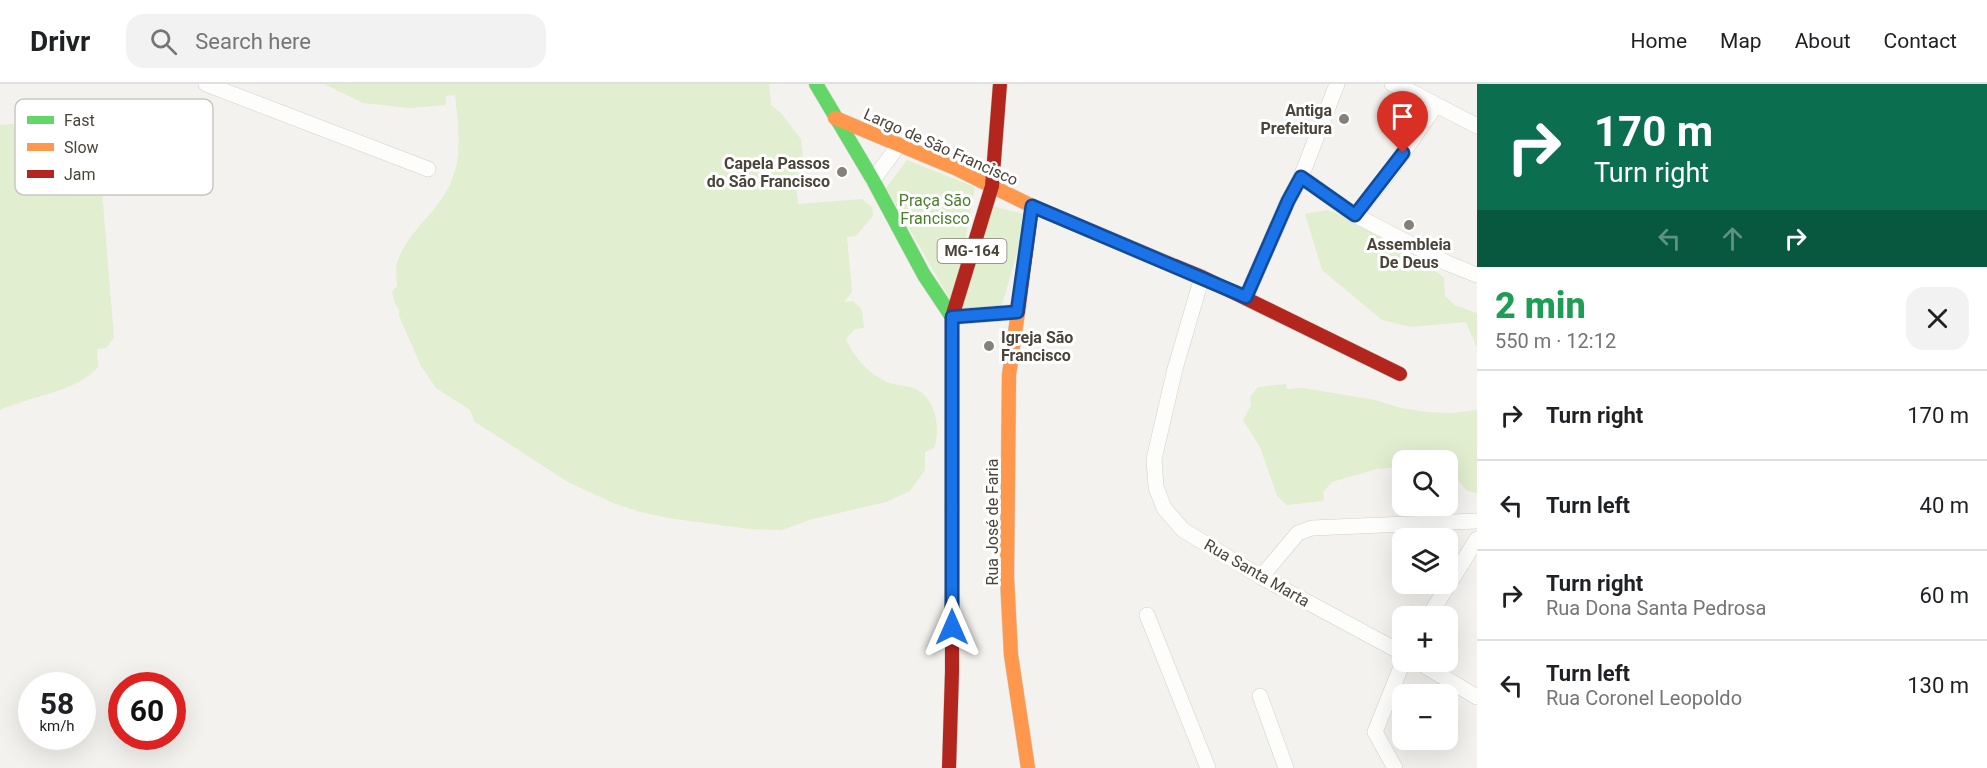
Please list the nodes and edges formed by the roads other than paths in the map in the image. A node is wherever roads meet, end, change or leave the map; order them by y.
1 (206, 84) edge
2 (816, 84) edge
3 (1000, 84) edge
4 (1337, 84) edge
5 (1392, 84) edge
6 (1436, 105) junction
7 (835, 118) junction
8 (1477, 126) edge
9 (898, 146) junction
10 (428, 169) dead end
11 (873, 180) junction
12 (1299, 181) junction
13 (992, 186) junction
14 (1032, 206) junction
15 (1355, 215) junction
16 (1477, 275) edge
17 (1202, 277) junction
18 (1246, 297) junction
19 (1017, 312) junction
20 (952, 317) junction
21 (1400, 374) dead end
22 (1477, 521) edge
23 (1477, 539) edge
24 (1261, 577) junction
25 (1435, 606) edge
26 (1147, 615) dead end
27 (1392, 648) edge
28 (1398, 672) edge
29 (1435, 672) edge
30 (1260, 696) dead end
31 (1477, 697) edge
32 (949, 768) edge
33 (1028, 768) edge
34 (1208, 768) edge
35 (1286, 768) edge
36 (1395, 768) edge

1 - 10 street
2 - 7 street, MG-164
3 - 13 street, MG-164
4 - 12 street
5 - 6 street
6 - 8 street
6 - 15 street
7 - 9 street, Largo de São Francisco
7 - 11 street, MG-164
9 - 11 street
9 - 13 street, Largo de São Francisco
11 - 20 street, MG-164
12 - 15 street
12 - 18 street
13 - 14 street, Largo de São Francisco
13 - 20 street, MG-164
14 - 17 street, Largo de São Francisco
14 - 19 street, Rua José de Faria
15 - 16 street
17 - 18 street, Largo de São Francisco
17 - 24 street, Rua Santa Marta
18 - 21 street, Largo de São Francisco
19 - 20 street
19 - 33 street, Rua José de Faria
20 - 32 street, MG-164
22 - 24 street
23 - 25 street
24 - 27 street, Rua Santa Marta
26 - 34 street
28 - 36 street
29 - 31 street
30 - 35 street

